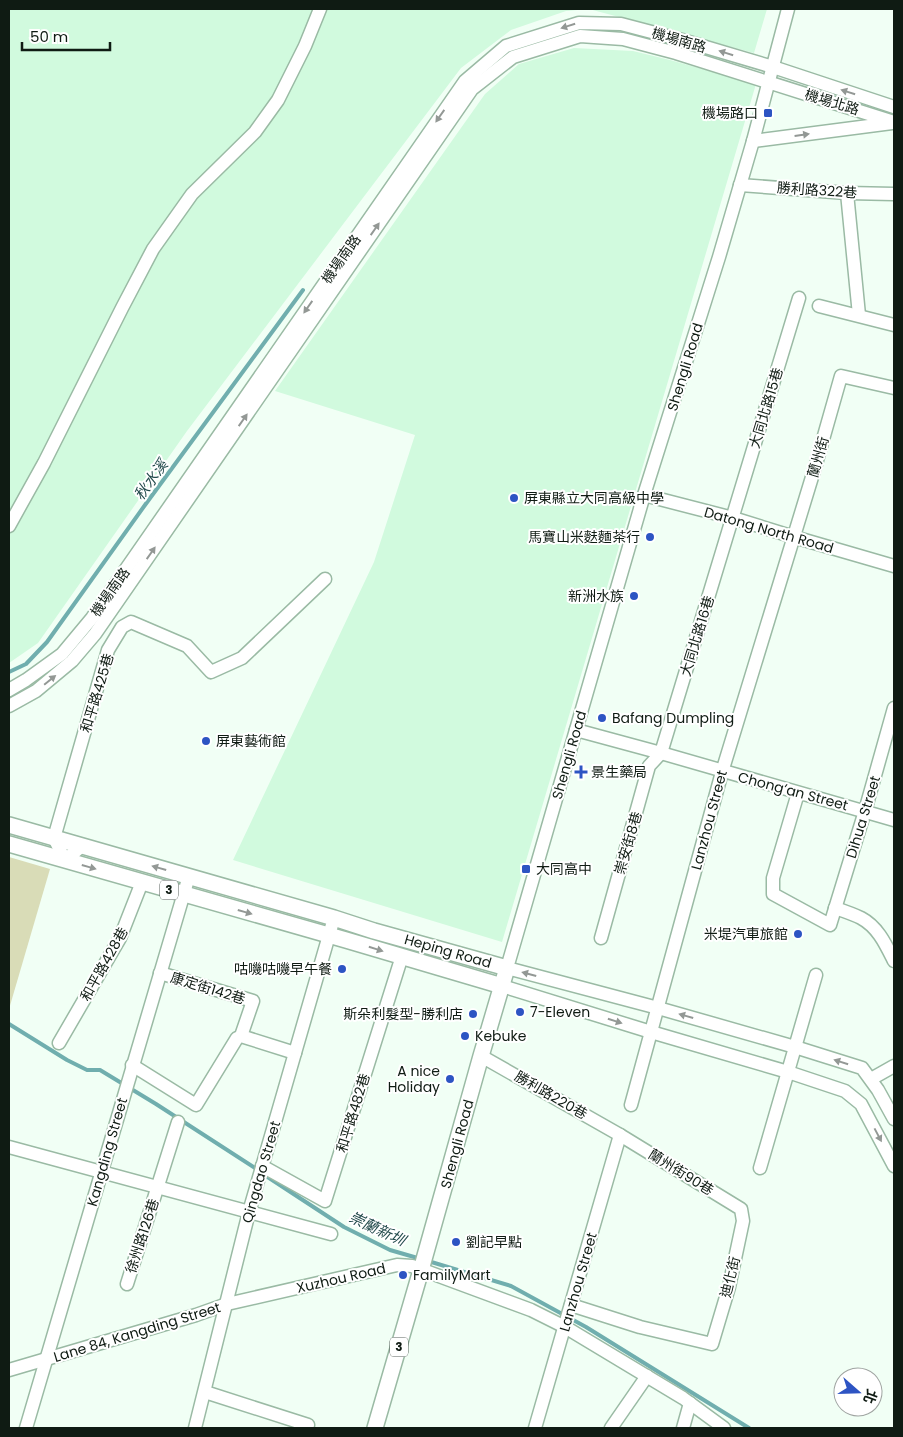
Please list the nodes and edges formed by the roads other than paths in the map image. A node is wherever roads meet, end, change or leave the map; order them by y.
1 (320, 9) edge
2 (788, 9) edge
3 (773, 67) junction
4 (770, 83) junction
5 (894, 107) edge
6 (894, 122) edge
7 (753, 142) junction
8 (740, 185) junction
9 (847, 193) junction
10 (894, 194) edge
11 (799, 298) dead end
12 (820, 306) dead end
13 (859, 315) junction
14 (894, 325) edge
15 (894, 388) edge
16 (644, 495) junction
17 (733, 518) junction
18 (9, 526) edge
19 (794, 537) junction
20 (894, 566) edge
21 (325, 579) dead end
22 (9, 690) edge
23 (9, 706) edge
24 (894, 708) edge
25 (576, 730) junction
26 (661, 753) junction
27 (722, 772) junction
28 (798, 793) junction
29 (866, 811) junction
30 (894, 820) edge
31 (9, 825) edge
32 (54, 838) junction
33 (9, 844) edge
34 (82, 846) junction
35 (65, 860) junction
36 (189, 876) junction
37 (142, 882) junction
38 (184, 894) junction
39 (835, 908) junction
40 (334, 918) junction
41 (329, 935) junction
42 (601, 938) dead end
43 (402, 956) junction
44 (894, 961) edge
45 (507, 968) junction
46 (160, 973) junction
47 (816, 975) dead end
48 (502, 986) junction
49 (658, 1008) junction
50 (651, 1032) junction
51 (237, 1038) dead end
52 (59, 1043) dead end
53 (795, 1047) junction
54 (295, 1053) junction
55 (481, 1056) junction
56 (132, 1065) junction
57 (894, 1066) edge
58 (788, 1072) junction
59 (871, 1079) junction
60 (630, 1105) dead end
61 (894, 1119) edge
62 (178, 1122) dead end
63 (620, 1135) junction
64 (9, 1147) edge
65 (894, 1166) edge
66 (760, 1168) dead end
67 (101, 1172) junction
68 (261, 1172) junction
69 (158, 1188) junction
70 (740, 1209) joint
71 (249, 1212) junction
72 (331, 1234) dead end
73 (423, 1264) junction
74 (127, 1284) dead end
75 (227, 1304) junction
76 (568, 1316) junction
77 (712, 1344) joint
78 (46, 1359) junction
79 (9, 1370) edge
80 (647, 1376) junction
81 (204, 1392) junction
82 (690, 1404) junction
83 (308, 1425) dead end
84 (26, 1428) edge
85 (194, 1428) edge
86 (375, 1428) edge
87 (535, 1428) edge
88 (611, 1428) edge
89 (683, 1428) edge
90 (724, 1428) edge

1 - 18 street
2 - 3 street, Shengli Road
3 - 4 street, Shengli Road
5 -> 3 street, 機場北路
3 -> 22 street, 機場南路
4 - 6 street, 機場北路
4 - 7 street, Shengli Road
23 -> 4 street, 機場南路
7 -> 6 street
7 - 8 street, Shengli Road
8 - 9 street, 勝利路322巷
8 - 16 street, Shengli Road
9 - 10 street, 勝利路322巷
9 - 13 street
11 - 17 street, 大同北路15巷
12 - 13 street
13 - 14 street
15 - 19 street, 蘭州街
16 - 17 street, Datong North Road
16 - 25 street, Shengli Road
17 - 19 street, Datong North Road
17 - 26 street, 大同北路16巷
19 - 20 street, Datong North Road
19 - 27 street, Lanzhou Street
21 - 32 street, 和平路425巷
24 - 29 street, Dihua Street
25 - 26 street, Chong’an Street
25 - 45 street, Shengli Road
26 - 27 street, Chong’an Street
26 - 42 street, 崇安街8巷
27 - 28 street, Chong’an Street
27 - 49 street, Lanzhou Street
28 - 29 street, Chong’an Street
28 - 39 street, Dihua Street
29 - 30 street, Chong’an Street
29 - 39 street, Dihua Street
31 - 32 main road, Heping Road / 3
32 - 34 main road, Heping Road / 3
32 - 35 street
33 - 35 main road, Heping Road / 3
34 - 35 street
36 -> 34 main road, Heping Road / 3
35 -> 37 main road, Heping Road / 3
36 - 38 street, Kangding Street
36 - 40 main road, Heping Road / 3
37 - 38 main road, Heping Road / 3
37 - 52 street, 和平路428巷
38 -> 41 main road, Heping Road / 3
38 - 46 street, Kangding Street
39 - 44 street
40 - 41 street, Qingdao Street
40 - 45 main road, Heping Road / 3
41 -> 43 main road, Heping Road / 3
41 - 54 street, Qingdao Street
43 - 48 main road, Heping Road / 3
43 - 68 street, 和平路482巷
45 - 48 main road, Shengli Road / 3
49 -> 45 street, Heping Road
46 - 54 street, 康定街142巷
46 - 56 street, Kangding Street
47 - 53 street
48 -> 50 street, Heping Road
48 - 55 main road, Shengli Road / 3
49 - 50 street, Lanzhou Street
53 -> 49 street, Heping Road
50 - 58 street, Heping Road
50 - 60 street, Lanzhou Street
51 - 56 street
53 - 58 street
59 -> 53 street, Heping Road
54 - 68 street, Qingdao Street
55 - 63 street, 勝利路220巷
55 - 73 main road, Shengli Road / 3
56 - 67 street, Kangding Street
57 - 59 street
58 -> 65 street, Heping Road
58 - 66 street
59 - 61 street, Heping Road
62 - 69 street, 徐州路126巷
63 - 70 street, 蘭州街90巷
63 - 76 street, Lanzhou Street
64 - 67 street
67 - 69 street
67 - 78 street, Kangding Street
68 - 71 street, Qingdao Street
69 - 71 street
69 - 74 street, 徐州路126巷
70 - 77 street, 迪化街
71 - 72 street
71 - 75 street, Qingdao Street
73 - 75 street, Xuzhou Road
73 - 76 street, Xuzhou Road
73 - 86 main road, Shengli Road / 3
75 - 78 street, Lane 84, Kangding Street
75 - 81 street, Qingdao Street
76 - 77 street, Xuzhou Road
76 - 80 street
76 - 87 street, Lanzhou Street
78 - 79 street, Lane 84, Kangding Street
78 - 84 street, Kangding Street
80 - 82 street
80 - 88 street
81 - 83 street
81 - 85 street, Qingdao Street
82 - 89 street
82 - 90 street

